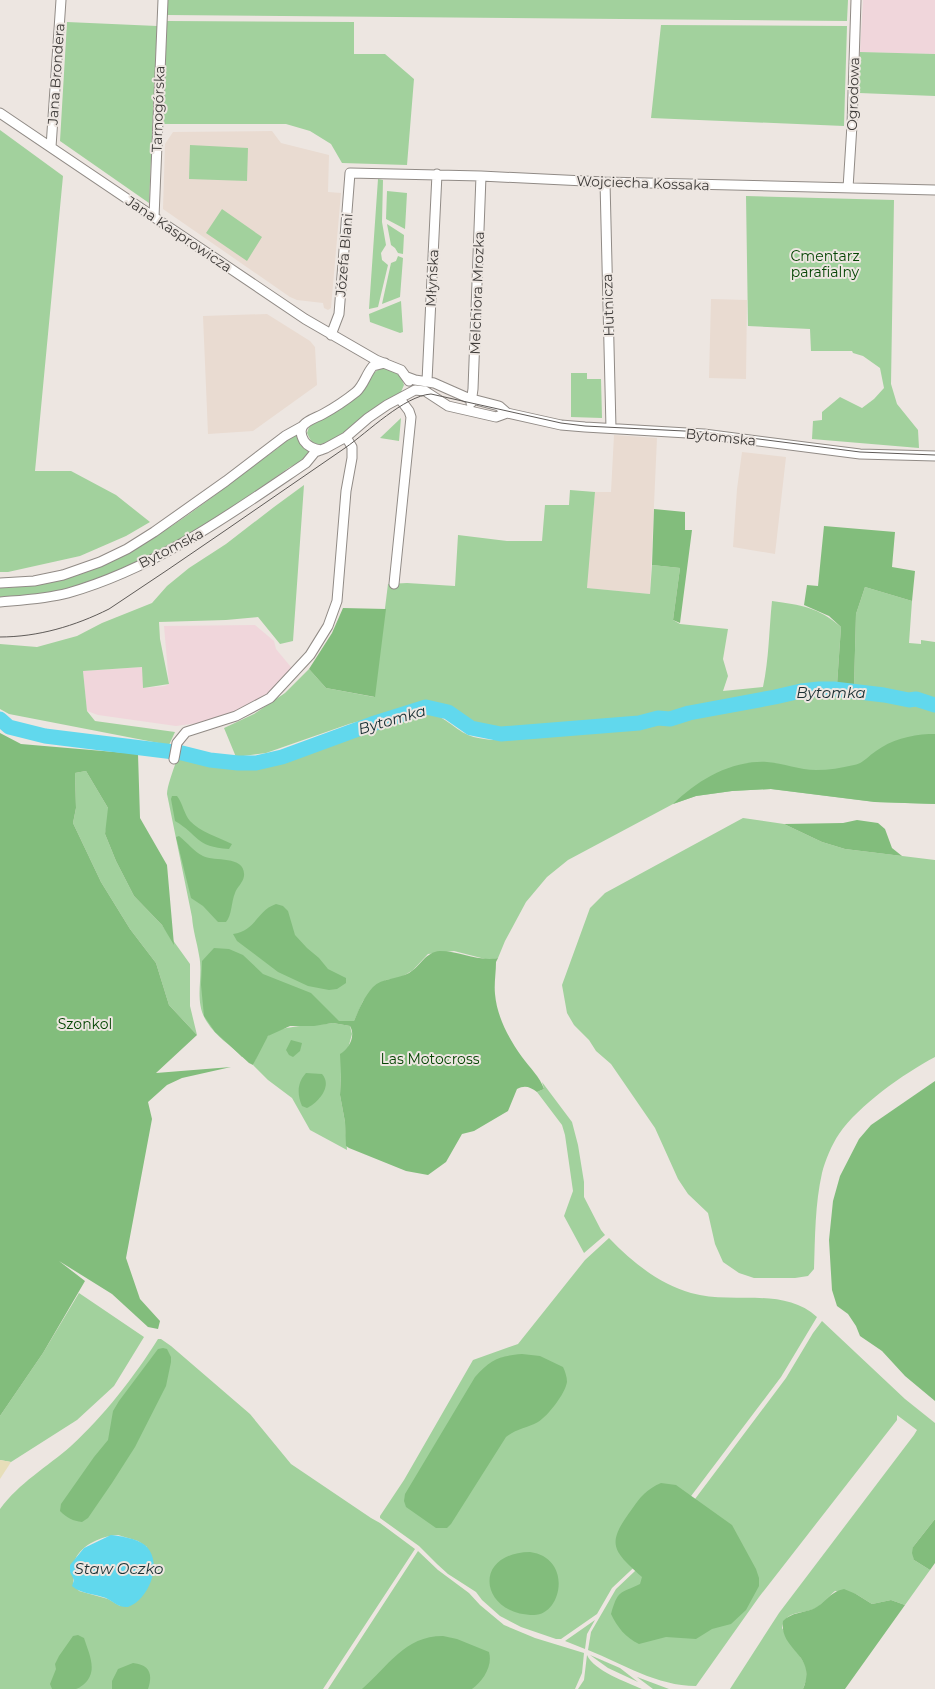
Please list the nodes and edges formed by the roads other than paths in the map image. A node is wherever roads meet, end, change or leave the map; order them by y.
1 (61, 0) edge
2 (162, 0) edge
3 (856, 0) edge
4 (0, 113) edge
5 (51, 147) junction
6 (350, 173) joint
7 (437, 174) junction
8 (481, 176) junction
9 (605, 182) junction
10 (848, 188) junction
11 (935, 190) edge
12 (154, 217) junction
13 (331, 335) junction
14 (360, 350) junction
15 (385, 363) junction
16 (368, 373) junction
17 (407, 376) junction
18 (427, 381) junction
19 (402, 397) junction
20 (472, 399) junction
21 (469, 411) junction
22 (507, 413) junction
23 (304, 426) junction
24 (611, 428) junction
25 (346, 437) junction
26 (321, 450) junction
27 (935, 456) edge
28 (0, 583) edge
29 (394, 584) dead end
30 (0, 602) edge
31 (174, 759) dead end

1 - 5 street, Jana Brondera
2 - 12 street, Tarnogórska
3 - 10 street, Ogrodowa
4 - 5 street, Jana Kasprowicza
5 - 12 street, Jana Kasprowicza
6 - 7 street, Wojciecha Kossaka
6 - 13 street, Józefa Blani
7 - 8 street, Wojciecha Kossaka
7 - 18 street, Młyńska
8 - 9 street, Wojciecha Kossaka
8 - 20 street, Melchiora Mrozka
9 - 10 street, Wojciecha Kossaka
9 - 24 street, Hutnicza
10 - 11 street, Wojciecha Kossaka
12 - 13 street, Jana Kasprowicza
13 - 14 street, Jana Kasprowicza
14 - 15 street, Jana Kasprowicza
14 - 16 street
15 - 16 street
15 - 17 street, Jana Kasprowicza
16 - 23 street, Bytomska
17 - 18 street, Bytomska
17 - 19 street
18 - 20 street, Bytomska
19 - 21 street, Bytomska
19 - 25 street, Bytomska
19 - 29 street
20 - 21 street, Melchiora Mrozka
20 - 22 street, Bytomska
21 - 22 street, Bytomska
22 - 24 street, Bytomska
23 - 26 street
23 - 28 street, Bytomska
24 - 27 street, Bytomska
25 - 26 street, Bytomska
25 - 31 street
26 - 30 street, Bytomska

